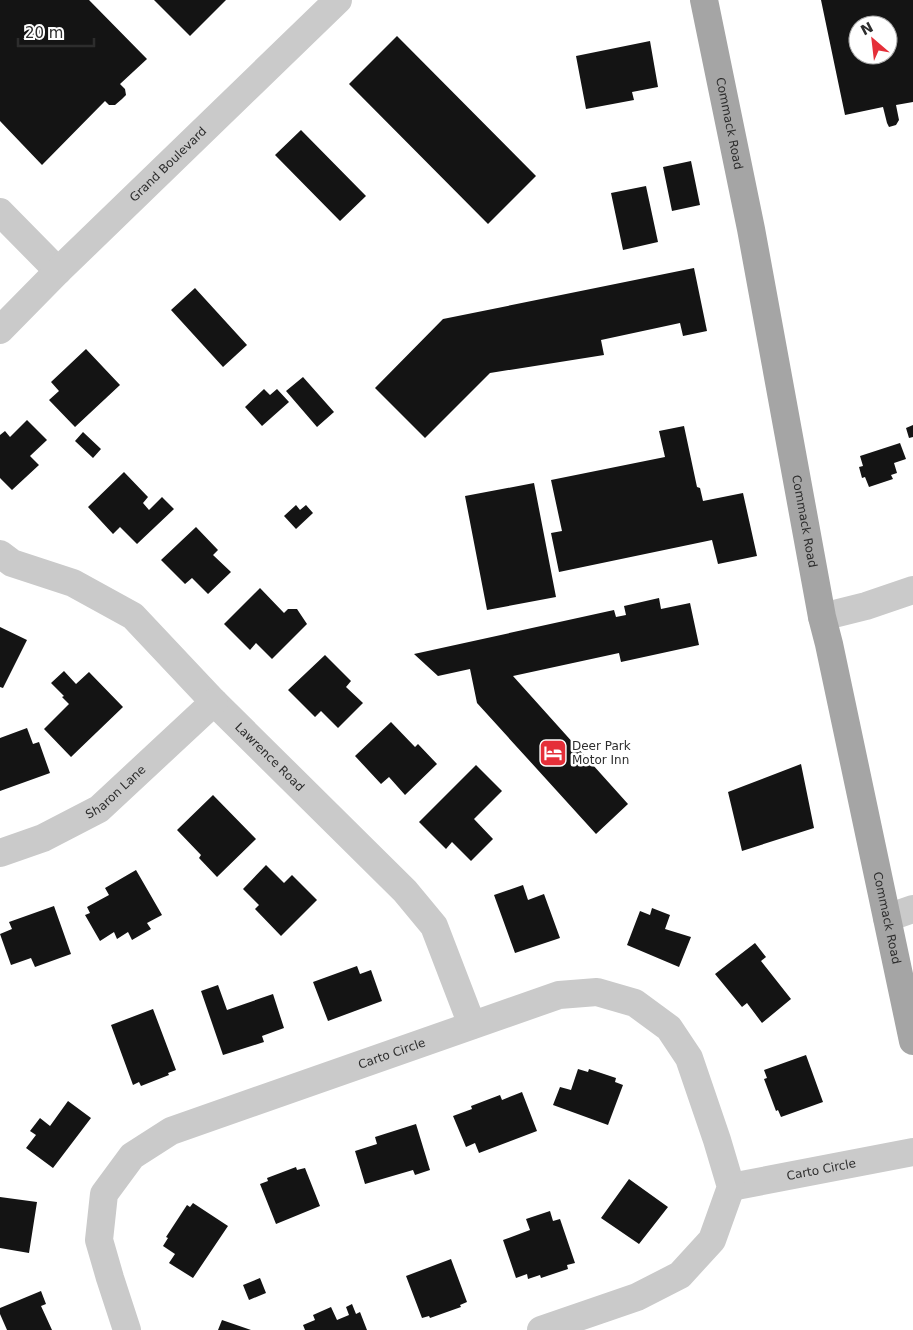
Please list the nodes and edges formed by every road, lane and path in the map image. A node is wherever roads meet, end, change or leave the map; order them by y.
1 (338, 0) edge
2 (704, 0) edge
3 (0, 212) edge
4 (58, 271) junction
5 (0, 330) edge
6 (0, 554) edge
7 (913, 590) edge
8 (822, 617) junction
9 (214, 702) junction
10 (0, 853) edge
11 (913, 909) edge
12 (887, 918) junction
13 (472, 1025) junction
14 (913, 1041) edge
15 (913, 1152) edge
16 (731, 1187) junction
17 (127, 1330) edge
18 (541, 1330) edge

1 - 4 street, Grand Boulevard
2 - 8 main road, Commack Road
3 - 4 street
4 - 5 street, Grand Boulevard
6 - 9 street, Lawrence Road
7 - 8 street
8 - 12 main road, Commack Road
9 - 10 street, Sharon Lane
9 - 13 street, Lawrence Road
11 - 12 street
12 - 14 main road, Commack Road
13 - 16 street, Carto Circle
13 - 17 street, Carto Circle
15 - 16 street, Carto Circle
16 - 18 street

